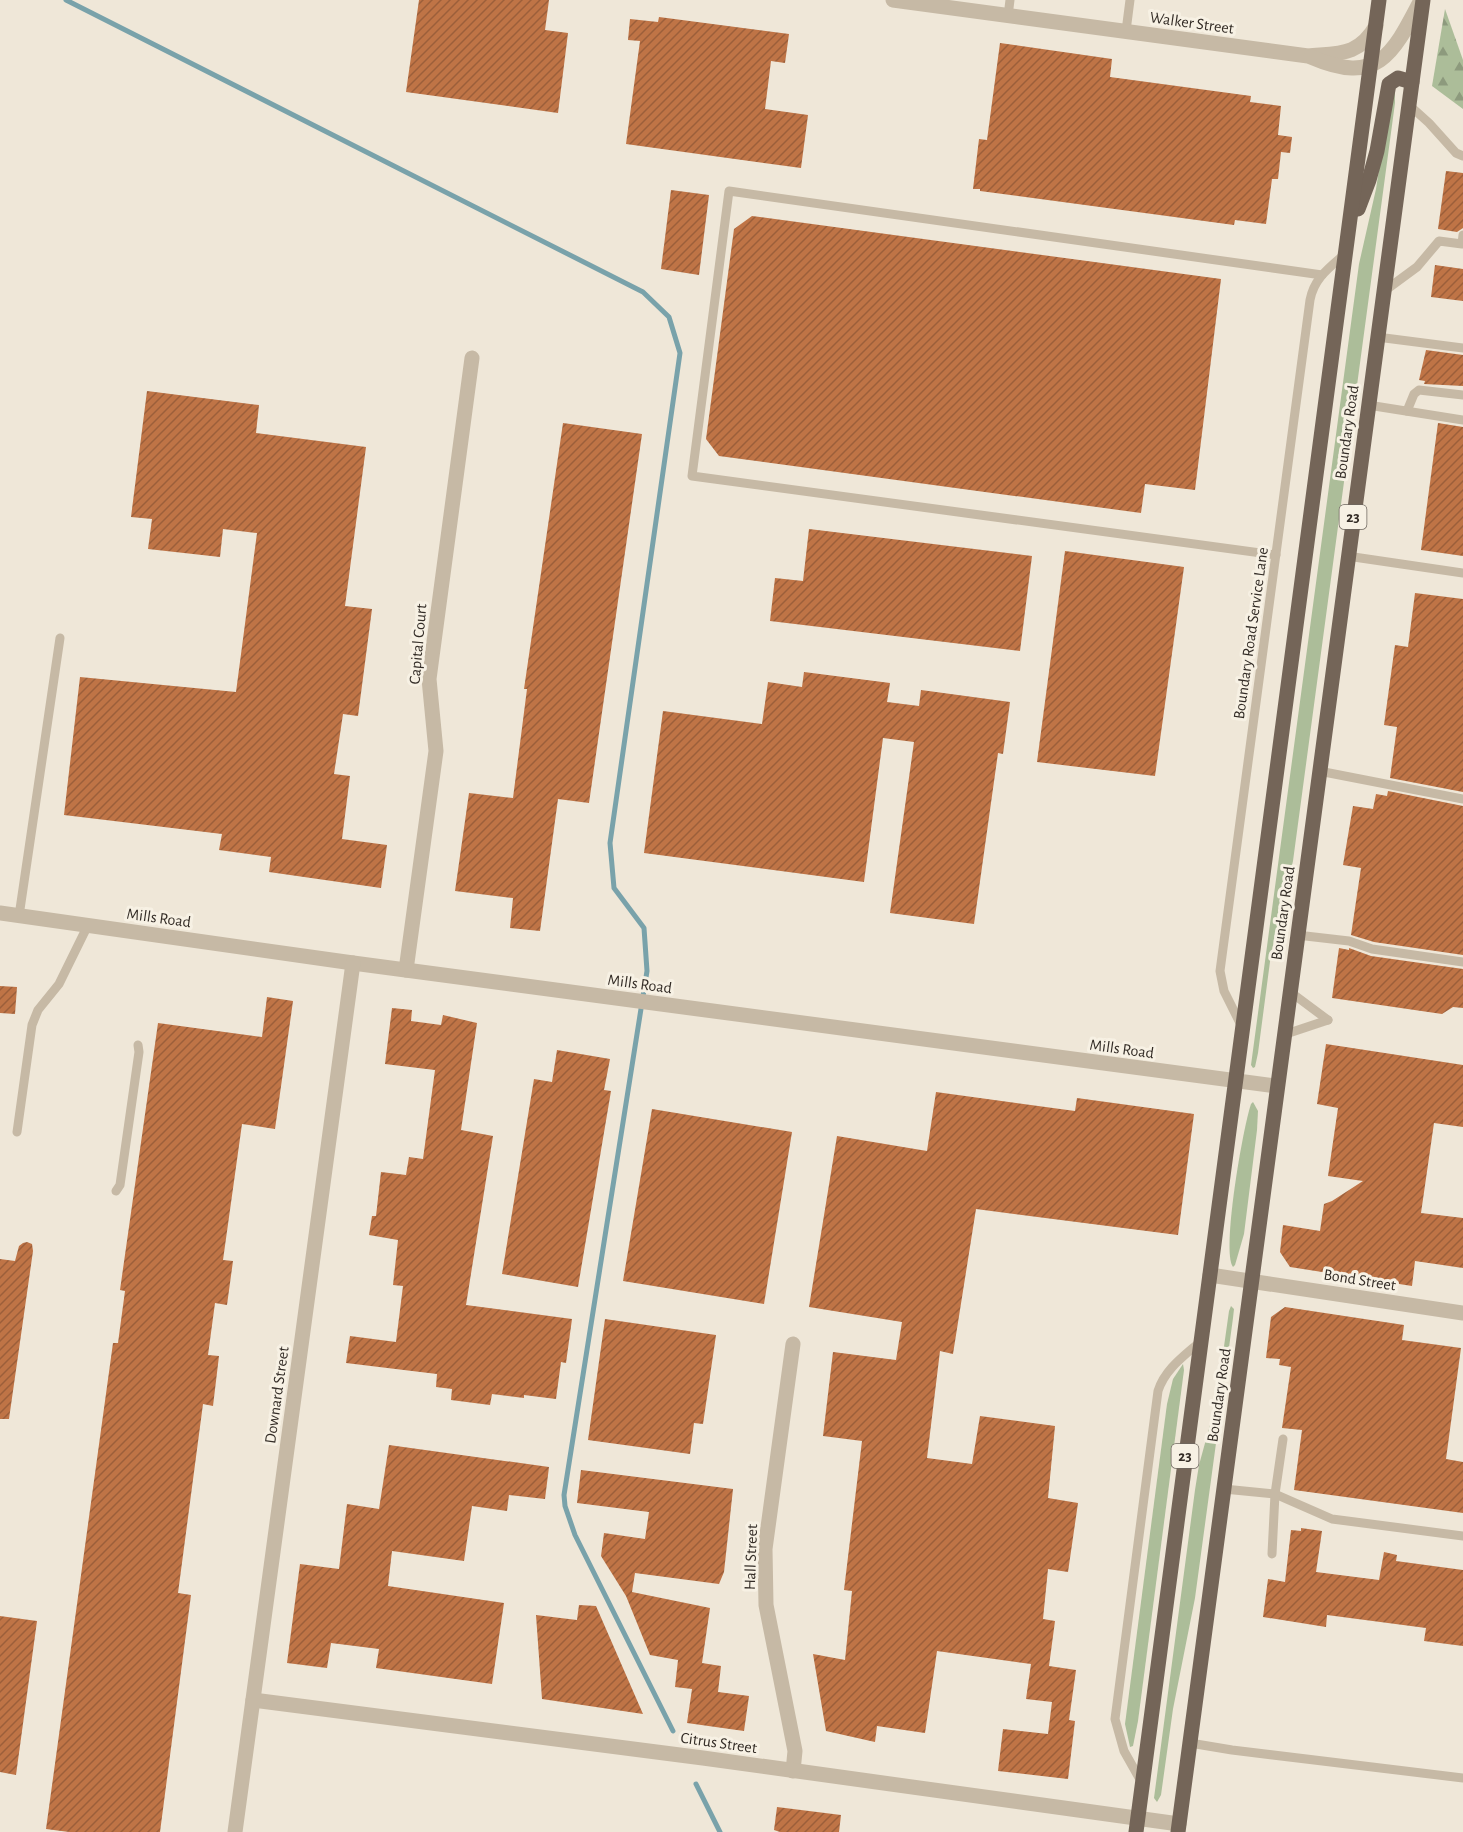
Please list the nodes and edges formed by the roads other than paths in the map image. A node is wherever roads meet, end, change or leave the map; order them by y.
1 (893, 0) edge
2 (1130, 0) edge
3 (1379, 0) edge
4 (1422, 0) edge
5 (1009, 8) edge
6 (1376, 26) junction
7 (1126, 31) junction
8 (1308, 56) junction
9 (1370, 66) junction
10 (1412, 82) junction
11 (1409, 105) junction
12 (1463, 156) edge
13 (1349, 231) junction
14 (1462, 241) edge
15 (1346, 252) junction
16 (1322, 275) junction
17 (1383, 292) junction
18 (1377, 337) junction
19 (1463, 348) edge
20 (472, 358) dead end
21 (1463, 395) edge
22 (1368, 405) junction
23 (1407, 411) junction
24 (1463, 420) edge
25 (1276, 555) junction
26 (1347, 556) junction
27 (1463, 573) edge
28 (60, 638) dead end
29 (1319, 771) junction
30 (1463, 799) edge
31 (0, 913) edge
32 (19, 916) junction
33 (88, 925) junction
34 (1297, 935) junction
35 (1463, 962) edge
36 (353, 963) junction
37 (406, 970) junction
38 (1289, 992) junction
39 (1242, 1028) junction
40 (1284, 1035) junction
41 (138, 1045) dead end
42 (1235, 1081) junction
43 (1276, 1086) junction
44 (17, 1132) dead end
45 (116, 1191) dead end
46 (1210, 1275) junction
47 (1251, 1281) junction
48 (1463, 1313) edge
49 (1201, 1341) junction
50 (793, 1344) dead end
51 (1283, 1438) dead end
52 (1224, 1489) junction
53 (1275, 1494) junction
54 (1463, 1536) edge
55 (1272, 1554) dead end
56 (253, 1700) junction
57 (1190, 1743) junction
58 (793, 1771) junction
59 (1463, 1778) edge
60 (1142, 1783) junction
61 (1136, 1825) edge
62 (1179, 1828) edge
63 (235, 1832) edge

1 - 5 street, Walker Street
2 - 7 lane
3 - 6 main road, Boundary Road / 23
4 - 9 street
4 - 10 main road, Boundary Road / 23
5 - 7 street, Walker Street
6 - 8 street, Walker Street
6 - 9 main road, Boundary Road / 23
7 - 8 street, Walker Street
8 - 9 street, Walker Street
9 - 13 main road, Boundary Road / 23
10 - 11 main road, Boundary Road / 23
10 - 13 main road
11 - 12 lane
11 - 17 main road, Boundary Road / 23
13 - 15 main road, Boundary Road / 23
14 - 17 lane
15 - 16 lane, Boundary Road Service Lane
15 - 39 main road, Boundary Road / 23
16 - 25 lane, Boundary Road Service Lane
16 - 25 lane
17 - 18 main road, Boundary Road / 23
18 - 19 lane
18 - 22 main road, Boundary Road / 23
20 - 37 street, Capital Court
21 - 23 lane
22 - 23 lane
22 - 26 main road, Boundary Road / 23
23 - 24 lane
25 - 39 lane, Boundary Road Service Lane
26 - 27 lane
26 - 29 main road, Boundary Road / 23
28 - 32 lane
29 - 30 lane
29 - 34 main road, Boundary Road / 23
31 - 32 street, Mills Road
32 - 33 street, Mills Road
33 - 36 street, Mills Road
33 - 44 lane
34 - 35 lane
34 - 38 main road, Boundary Road / 23
36 - 37 street, Mills Road
36 - 56 street, Downard Street
37 - 42 street, Mills Road
38 - 40 main road, Boundary Road / 23
38 - 40 lane
39 - 42 main road, Boundary Road / 23
40 - 43 main road, Boundary Road / 23
41 - 45 lane
42 - 43 street, Mills Road
42 - 46 main road, Boundary Road / 23
43 - 47 main road, Boundary Road / 23
46 - 47 street, Bond Street
46 - 49 main road, Boundary Road / 23
47 - 48 street, Bond Street
47 - 52 main road, Boundary Road / 23
49 - 60 main road, Boundary Road / 23
49 - 60 lane
50 - 58 street, Hall Street
51 - 53 lane
52 - 53 lane
52 - 57 main road, Boundary Road / 23
53 - 54 lane
53 - 55 lane
56 - 58 street, Citrus Street
56 - 63 street, Downard Street
57 - 59 lane
57 - 62 main road, Boundary Road / 23
58 - 61 street, Citrus Street
60 - 61 main road, Boundary Road / 23
61 - 62 street, Citrus Street

